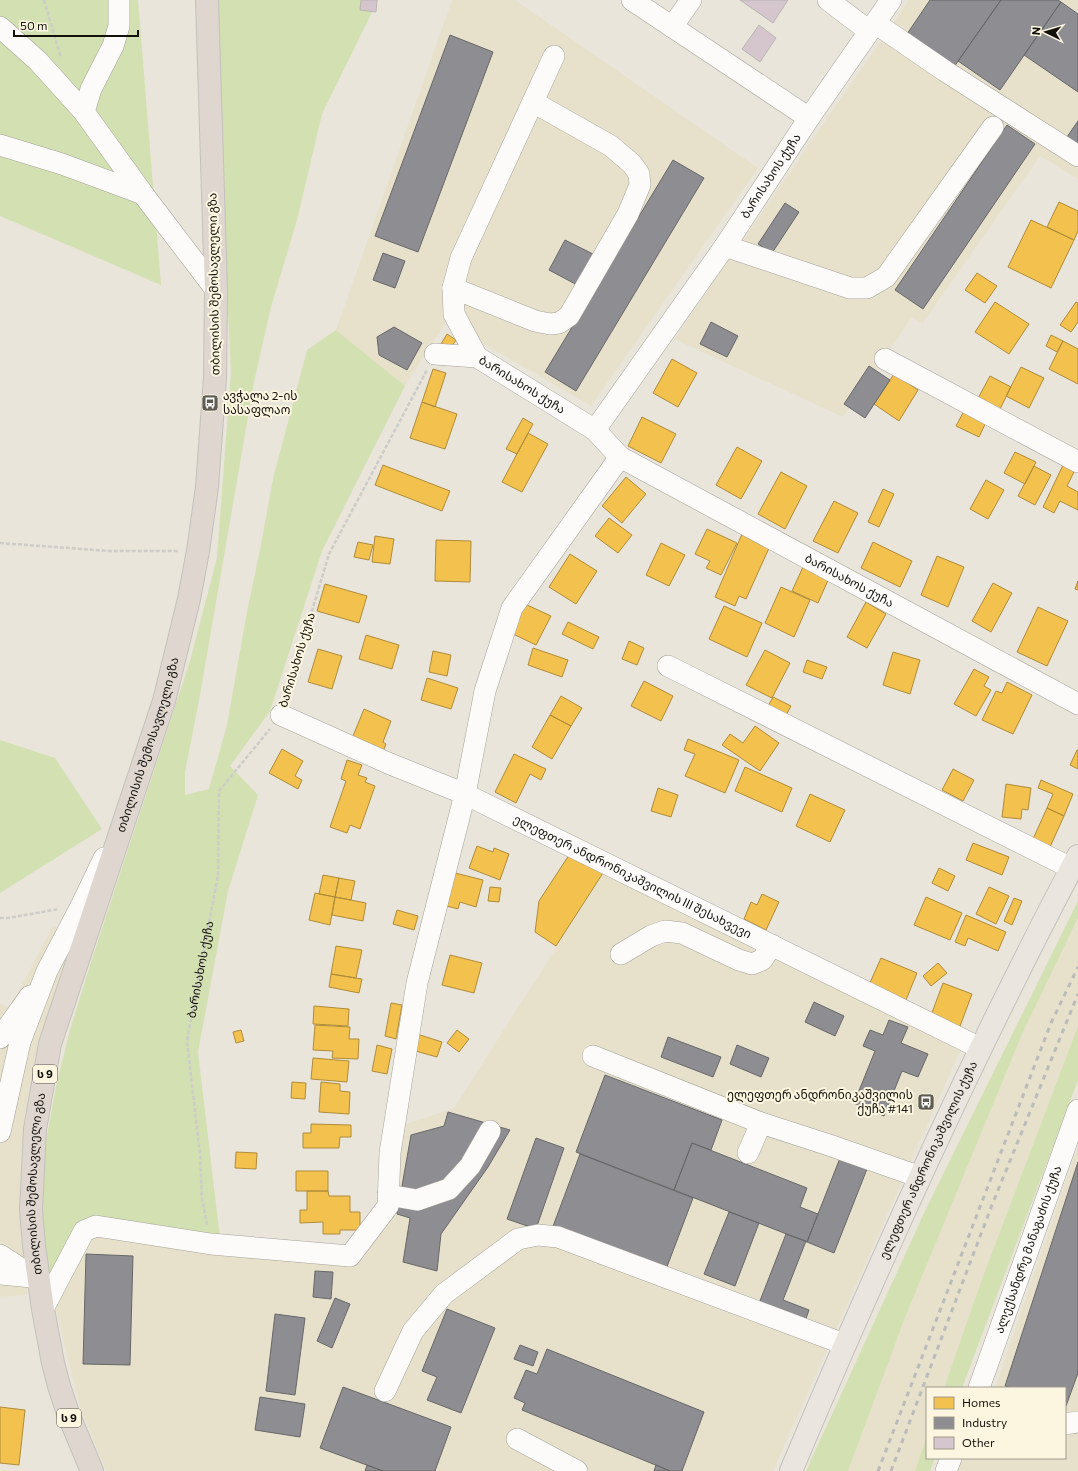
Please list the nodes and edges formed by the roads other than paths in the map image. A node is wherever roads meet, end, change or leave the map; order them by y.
1 (119, 0) edge
2 (207, 0) edge
3 (632, 0) edge
4 (691, 0) edge
5 (828, 0) edge
6 (891, 0) edge
7 (0, 27) edge
8 (672, 27) junction
9 (872, 27) junction
10 (554, 56) dead end
11 (533, 102) junction
12 (84, 112) junction
13 (809, 118) junction
14 (992, 127) dead end
15 (0, 145) edge
16 (1078, 156) edge
17 (143, 194) junction
18 (725, 246) junction
19 (453, 288) junction
20 (216, 290) junction
21 (435, 354) road end
22 (477, 357) junction
23 (885, 359) dead end
24 (595, 430) junction
25 (620, 456) junction
26 (1078, 462) edge
27 (668, 666) dead end
28 (1078, 704) edge
29 (281, 715) road end
30 (466, 794) junction
31 (133, 796) junction
32 (1075, 862) edge
33 (772, 945) junction
34 (621, 954) dead end
35 (47, 971) junction
36 (0, 1038) edge
37 (980, 1048) junction
38 (593, 1056) dead end
39 (1076, 1122) edge
40 (761, 1123) junction
41 (490, 1130) dead end
42 (0, 1132) edge
43 (748, 1153) dead end
44 (920, 1177) junction
45 (388, 1195) junction
46 (0, 1255) edge
47 (0, 1274) edge
48 (37, 1278) junction
49 (43, 1309) junction
50 (844, 1344) junction
51 (979, 1387) edge
52 (385, 1390) dead end
53 (1078, 1422) edge
54 (1066, 1424) edge
55 (517, 1439) dead end
56 (951, 1459) edge
57 (92, 1471) edge
58 (576, 1471) edge
59 (791, 1471) edge
60 (946, 1471) edge

1 - 12 street
2 - 20 highway, თბილისის შემოსავლელი გზა / ს 9
3 - 8 street
4 - 8 street
5 - 9 street
6 - 9 street, ბარისახოს ქუჩა
7 - 12 street
8 - 13 street
9 - 13 street, ბარისახოს ქუჩა
9 - 16 street
10 - 11 street
11 - 19 street
11 - 19 street
12 - 17 street
13 - 18 street, ბარისახოს ქუჩა
14 - 18 street
15 - 17 street
17 - 20 street
18 - 24 street, ბარისახოს ქუჩა
19 - 22 street
20 - 31 highway, თბილისის შემოსავლელი გზა / ს 9
21 - 22 street, ბარისახოს ქუჩა
22 - 24 street, ბარისახოს ქუჩა
23 - 26 street
24 - 25 street, ბარისახოს ქუჩა
25 - 28 street, ბარისახოს ქუჩა
25 - 30 street
27 - 32 street
29 - 30 street, ელეფთერ ანდრონიკაშვილის III შესახვევი
30 - 33 street, ელეფთერ ანდრონიკაშვილის III შესახვევი
30 - 45 street
31 - 35 street
31 - 48 highway, თბილისის შემოსავლელი გზა / ს 9
32 - 37 main road, ელეფთერ ანდრონიკაშვილის ქუჩა
33 - 34 street
33 - 37 street, ელეფთერ ანდრონიკაშვილის III შესახვევი
35 - 36 street
35 - 42 street
37 - 44 main road, ელეფთერ ანდრონიკაშვილის ქუჩა
38 - 40 street
39 - 51 street, ალექსანდრე მანაგაძის ქუჩა
40 - 43 street
40 - 44 street
41 - 45 street
44 - 50 main road, ელეფთერ ანდრონიკაშვილის ქუჩა
45 - 49 street
46 - 48 street
47 - 48 street
48 - 49 highway, თბილისის შემოსავლელი გზა / ს 9
49 - 57 highway, თბილისის შემოსავლელი გზა / ს 9
50 - 52 street
50 - 59 main road, ელეფთერ ანდრონიკაშვილის ქუჩა
53 - 54 street
55 - 58 street
56 - 60 street

